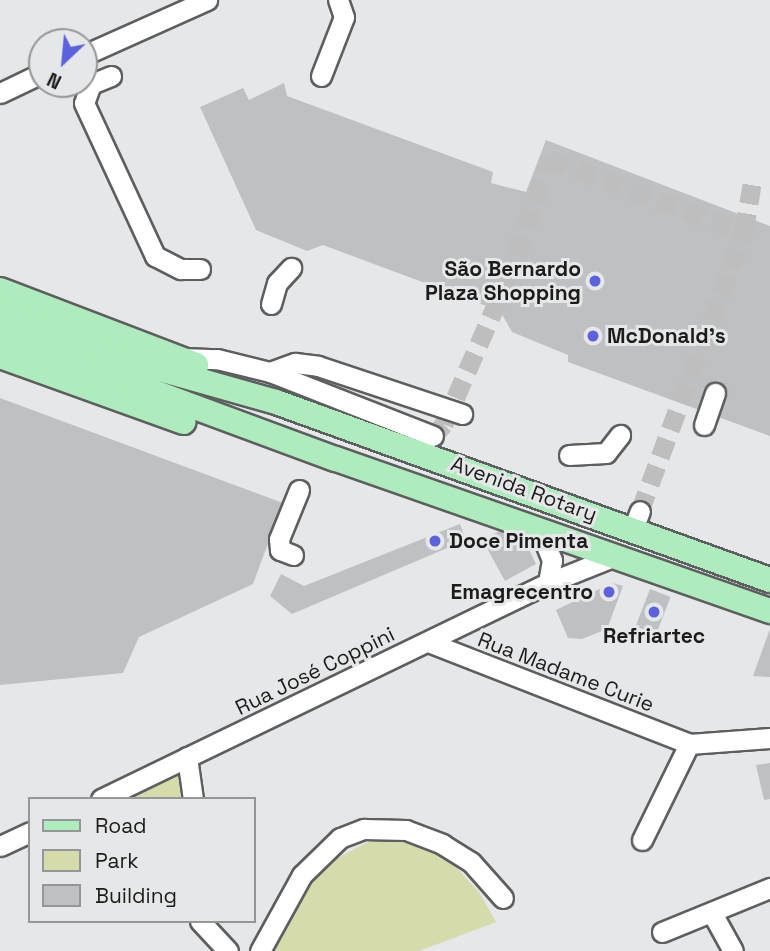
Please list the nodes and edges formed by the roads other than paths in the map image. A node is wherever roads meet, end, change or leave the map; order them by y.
1 (207, 0) edge
2 (338, 0) edge
3 (98, 49) edge
4 (111, 76) dead end
5 (321, 76) dead end
6 (28, 80) edge
7 (0, 93) edge
8 (291, 268) dead end
9 (200, 270) dead end
10 (0, 290) edge
11 (271, 304) dead end
12 (0, 313) edge
13 (0, 335) edge
14 (0, 356) edge
15 (180, 358) junction
16 (120, 369) junction
17 (270, 372) junction
18 (715, 393) dead end
19 (276, 402) junction
20 (462, 414) dead end
21 (704, 425) dead end
22 (620, 435) dead end
23 (433, 436) dead end
24 (569, 455) dead end
25 (336, 460) junction
26 (299, 490) dead end
27 (539, 528) junction
28 (293, 555) dead end
29 (615, 556) junction
30 (770, 580) edge
31 (548, 583) junction
32 (770, 611) edge
33 (428, 642) junction
34 (770, 738) edge
35 (689, 744) junction
36 (187, 758) junction
37 (105, 797) edge
38 (193, 797) edge
39 (28, 833) edge
40 (642, 840) dead end
41 (0, 846) edge
42 (770, 888) edge
43 (503, 898) dead end
44 (712, 913) junction
45 (212, 931) edge
46 (662, 932) dead end
47 (228, 951) edge
48 (260, 951) edge
49 (733, 951) edge

1 - 3 street
2 - 5 street
4 - 9 street
6 - 7 street
8 - 11 street
10 - 15 main road, Avenida Rotary
12 - 16 main road
13 - 16 main road
14 - 25 main road, Avenida Rotary
15 - 17 street
15 - 19 main road, Avenida Rotary
16 - 19 main road, Avenida Rotary
16 - 25 main road, Avenida Rotary
17 - 20 street
17 - 23 street
18 - 21 street
19 - 30 main road, Avenida Rotary
22 - 24 street
25 - 27 main road, Avenida Rotary
26 - 28 street
27 - 29 main road, Avenida Rotary
27 - 31 street
29 - 31 street, Rua José Coppini
29 - 32 main road, Avenida Rotary
31 - 33 street, Rua José Coppini
33 - 35 street, Rua Madame Curie
33 - 36 street, Rua José Coppini
34 - 35 street, Rua Madame Curie
35 - 40 street
36 - 37 street, Rua José Coppini
36 - 38 street
39 - 41 street
42 - 44 street
43 - 48 street
44 - 46 street
44 - 49 street
45 - 47 street

